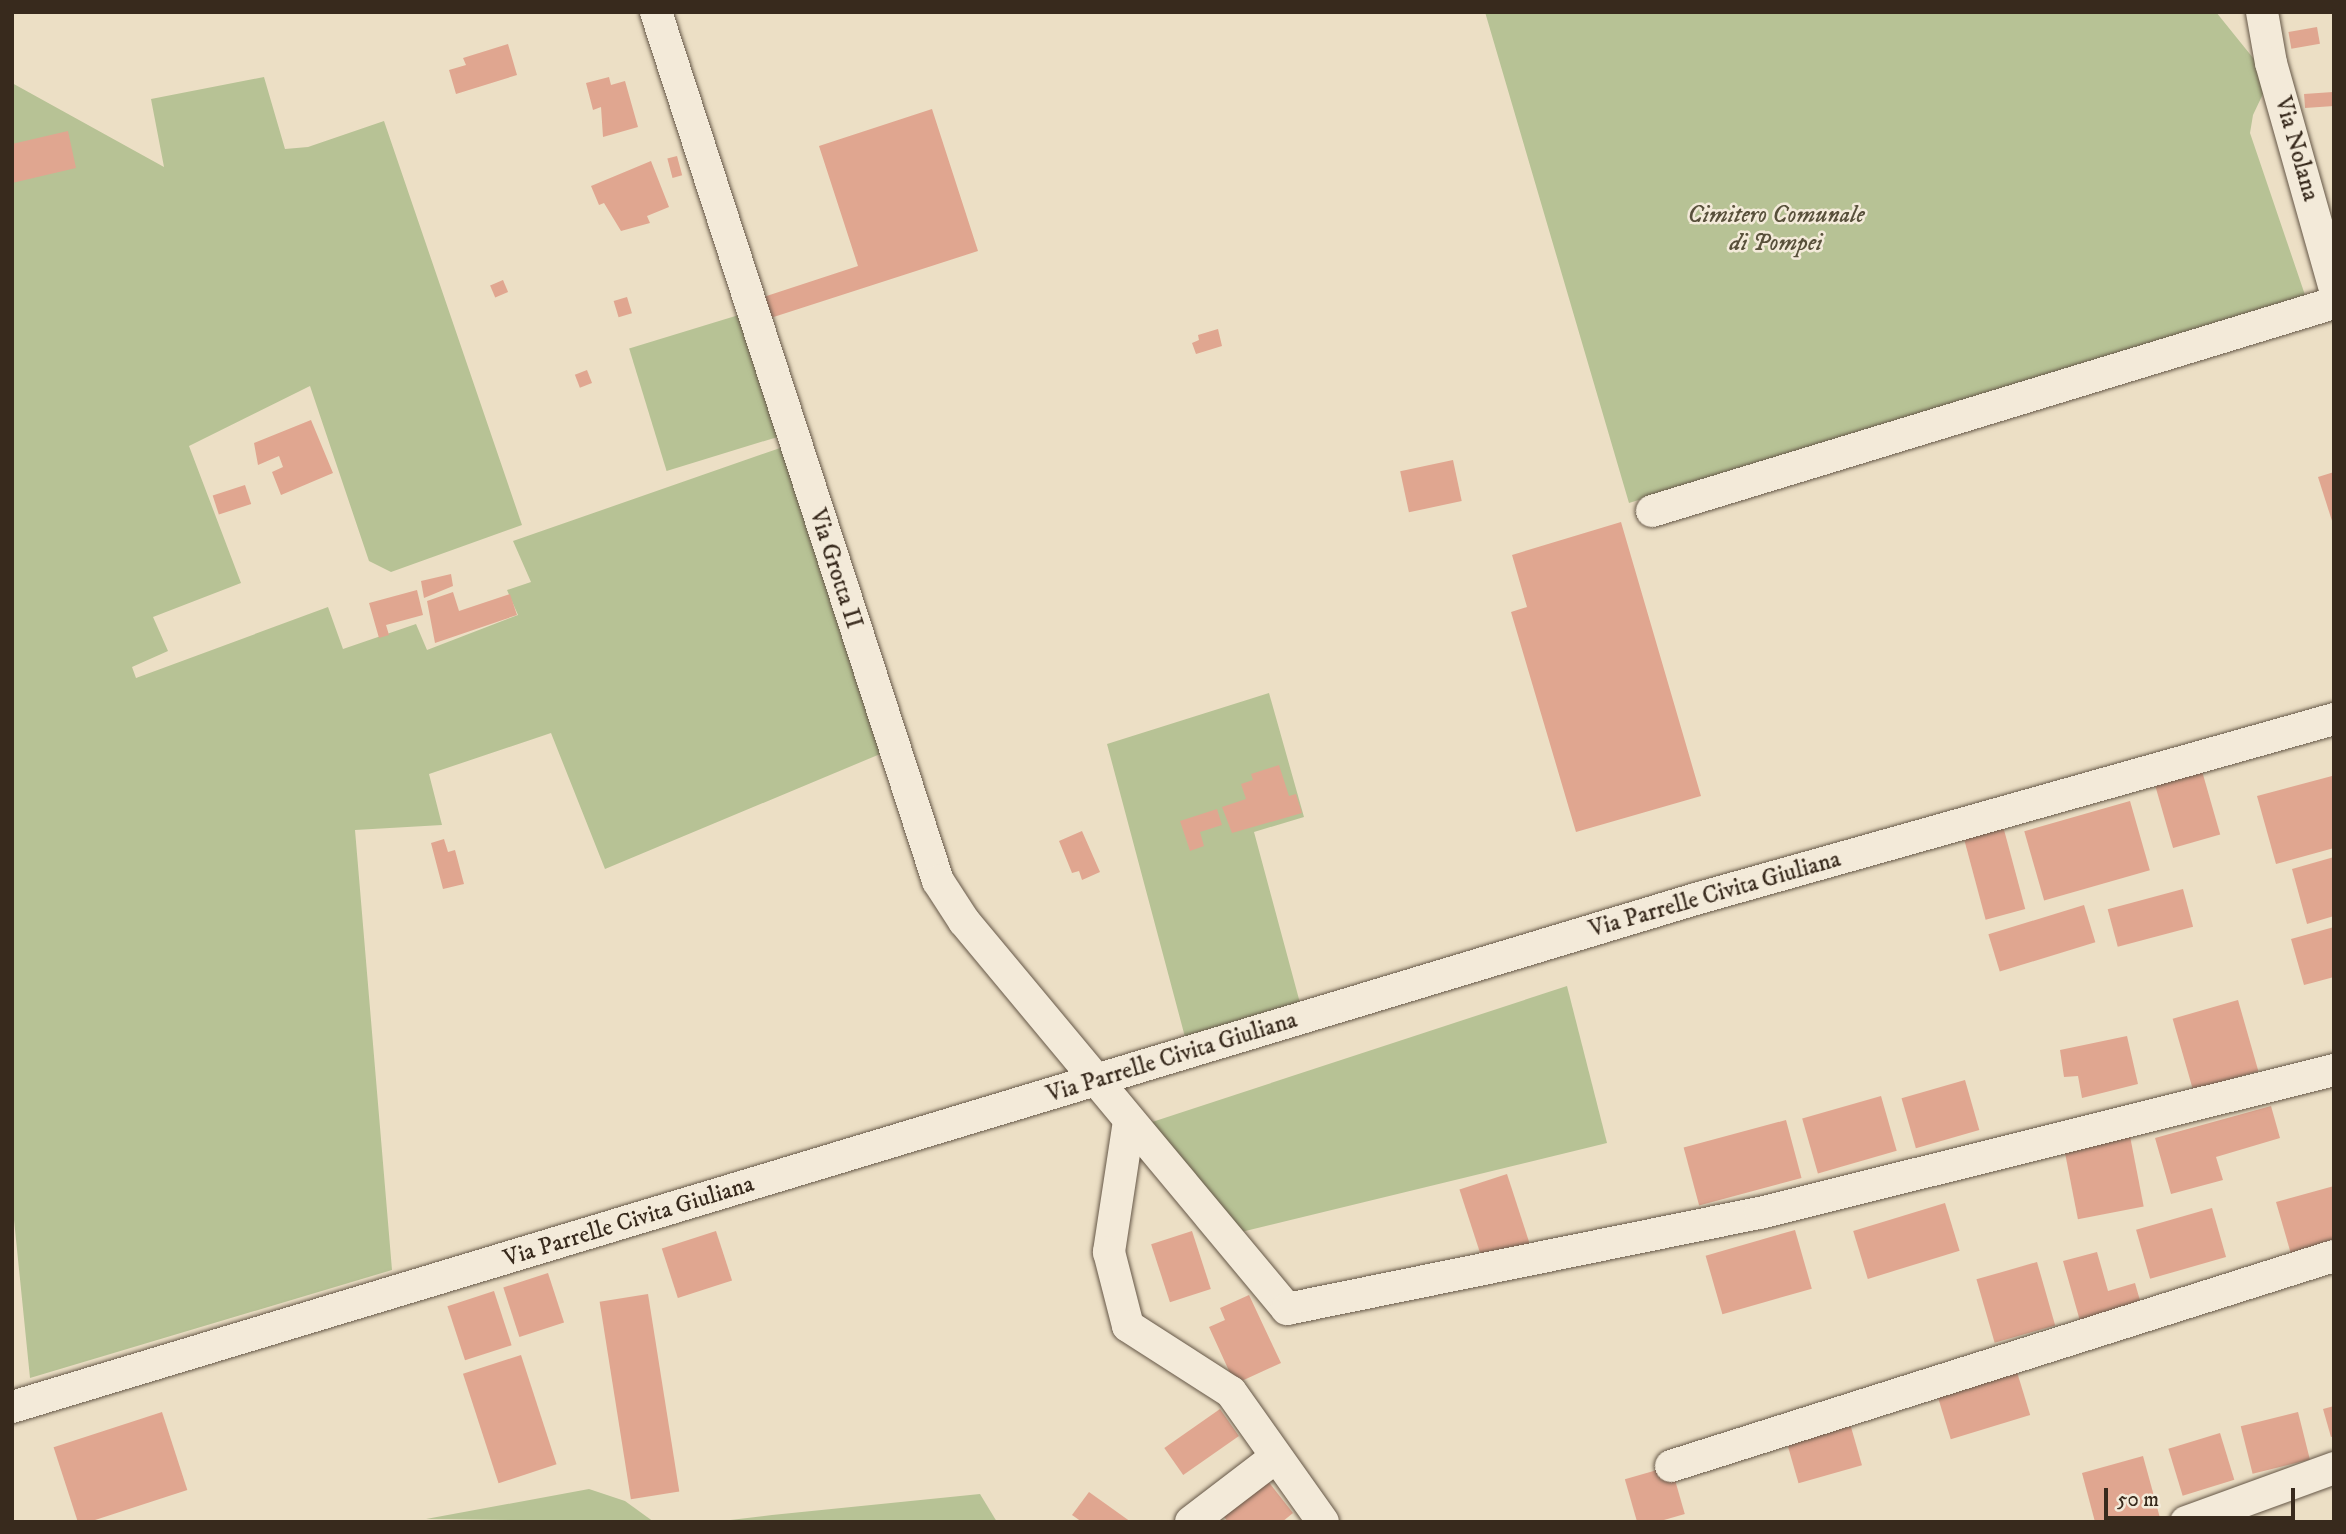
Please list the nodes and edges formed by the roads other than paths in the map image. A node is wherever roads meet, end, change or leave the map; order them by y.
1 (656, 12) edge
2 (2262, 12) edge
3 (2334, 285) edge
4 (2334, 303) edge
5 (1652, 511) dead end
6 (2334, 719) edge
7 (2334, 1070) edge
8 (1096, 1081) junction
9 (1129, 1121) junction
10 (2334, 1256) edge
11 (12, 1407) edge
12 (1276, 1457) junction
13 (1671, 1466) dead end
14 (2334, 1468) edge
15 (1191, 1522) edge
16 (1323, 1522) edge
17 (2186, 1522) edge

1 - 8 street, Via Grotta II
2 - 3 street, Via Nolana
4 - 5 street
6 - 8 street, Via Parrelle Civita Giuliana
7 - 9 street, Via Grotta II
8 - 9 street, Via Grotta II
8 - 11 street, Via Parrelle Civita Giuliana
9 - 12 street
10 - 13 street
12 - 15 street
12 - 16 street
14 - 17 street

